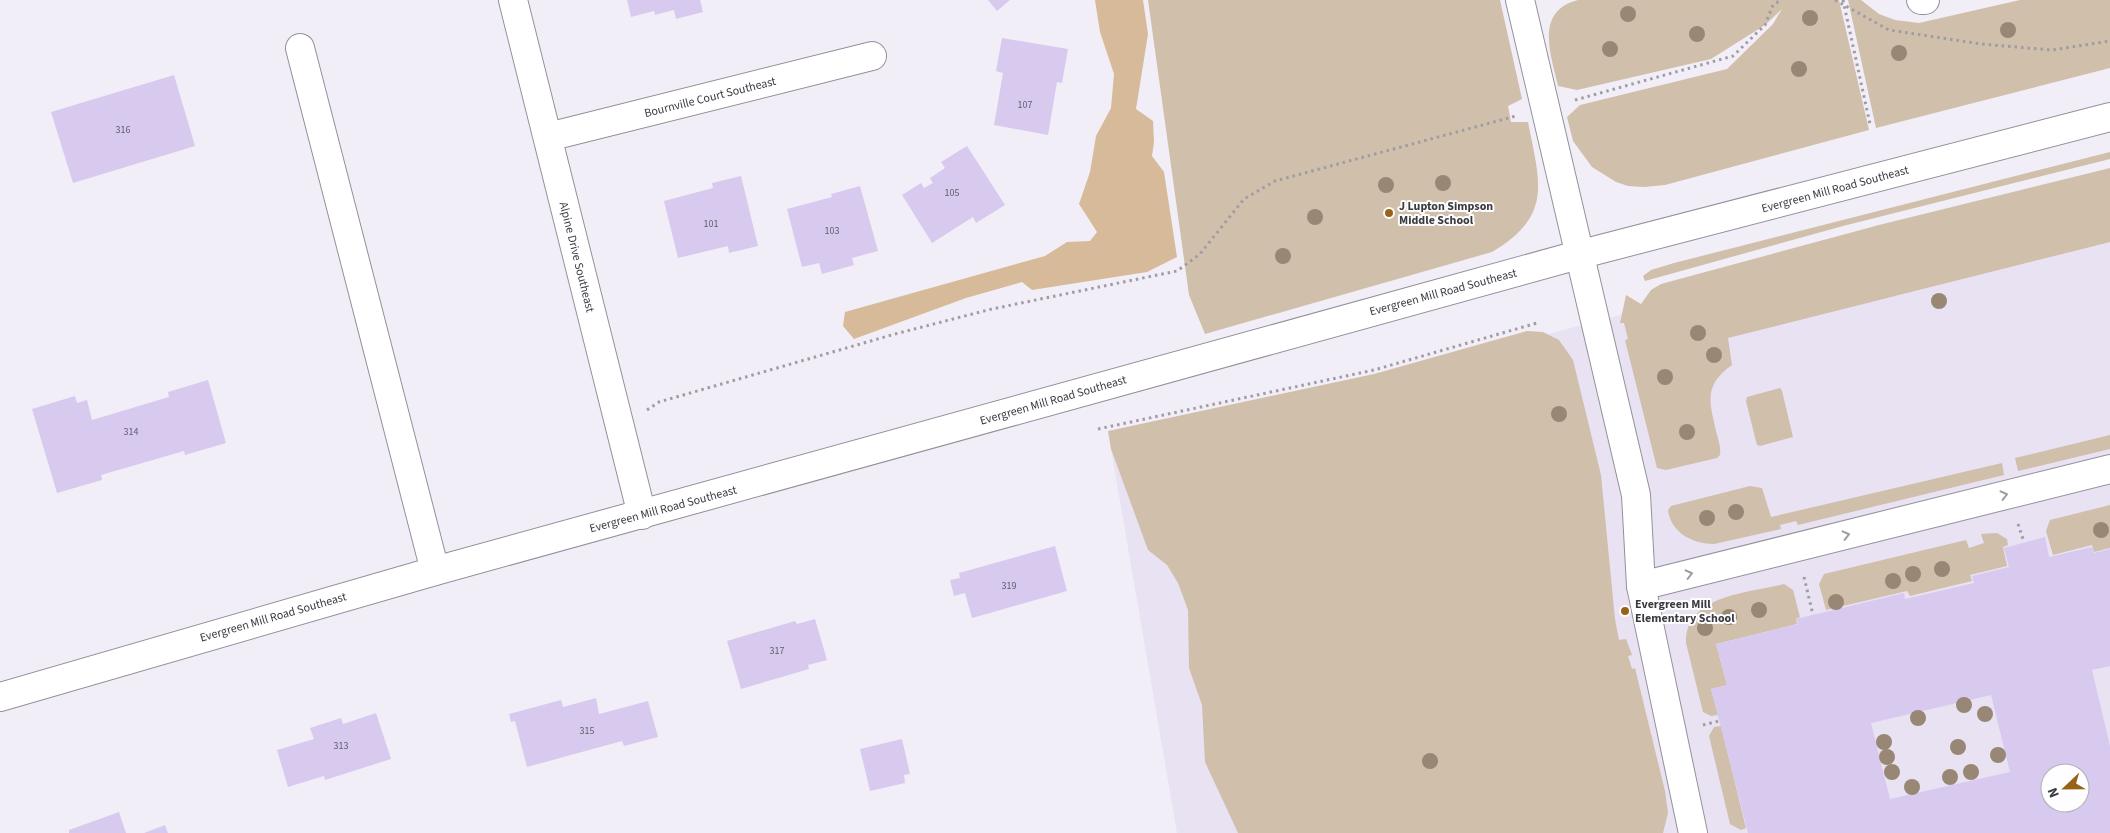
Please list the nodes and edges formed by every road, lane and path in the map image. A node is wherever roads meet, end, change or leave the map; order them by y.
1 (513, 0) edge
2 (1520, 0) edge
3 (1781, 0) edge
4 (1835, 0) edge
5 (1921, 0) edge
6 (1925, 0) edge
7 (1843, 2) edge
8 (2110, 41) edge
9 (300, 48) dead end
10 (872, 56) dead end
11 (1566, 102) dead end
12 (1517, 115) dead end
13 (2110, 117) edge
14 (1870, 124) dead end
15 (548, 137) junction
16 (1578, 255) junction
17 (1537, 323) dead end
18 (619, 426) junction
19 (1098, 429) dead end
20 (2110, 469) edge
21 (642, 515) junction
22 (2018, 524) dead end
23 (2024, 542) dead end
24 (435, 571) junction
25 (1804, 576) dead end
26 (1641, 586) junction
27 (1813, 615) dead end
28 (0, 697) edge
29 (1719, 721) dead end
30 (1702, 725) dead end
31 (1693, 833) edge

1 - 15 main road, Alpine Drive Southeast
2 - 16 main road
3 - 11 path
4 - 7 path
5 - 6 main road
7 - 8 path
7 - 14 path
9 - 24 main road
10 - 15 main road, Bournville Court Southeast
12 - 18 path
13 - 16 main road, Evergreen Mill Road Southeast
15 - 18 main road, Alpine Drive Southeast
16 - 21 main road, Evergreen Mill Road Southeast
16 - 26 main road
17 - 19 path
18 - 21 main road, Alpine Drive Southeast
26 -> 20 main road
21 - 24 main road, Evergreen Mill Road Southeast
22 - 23 path
24 - 28 main road, Evergreen Mill Road Southeast
25 - 27 path
26 - 31 main road
29 - 30 path

